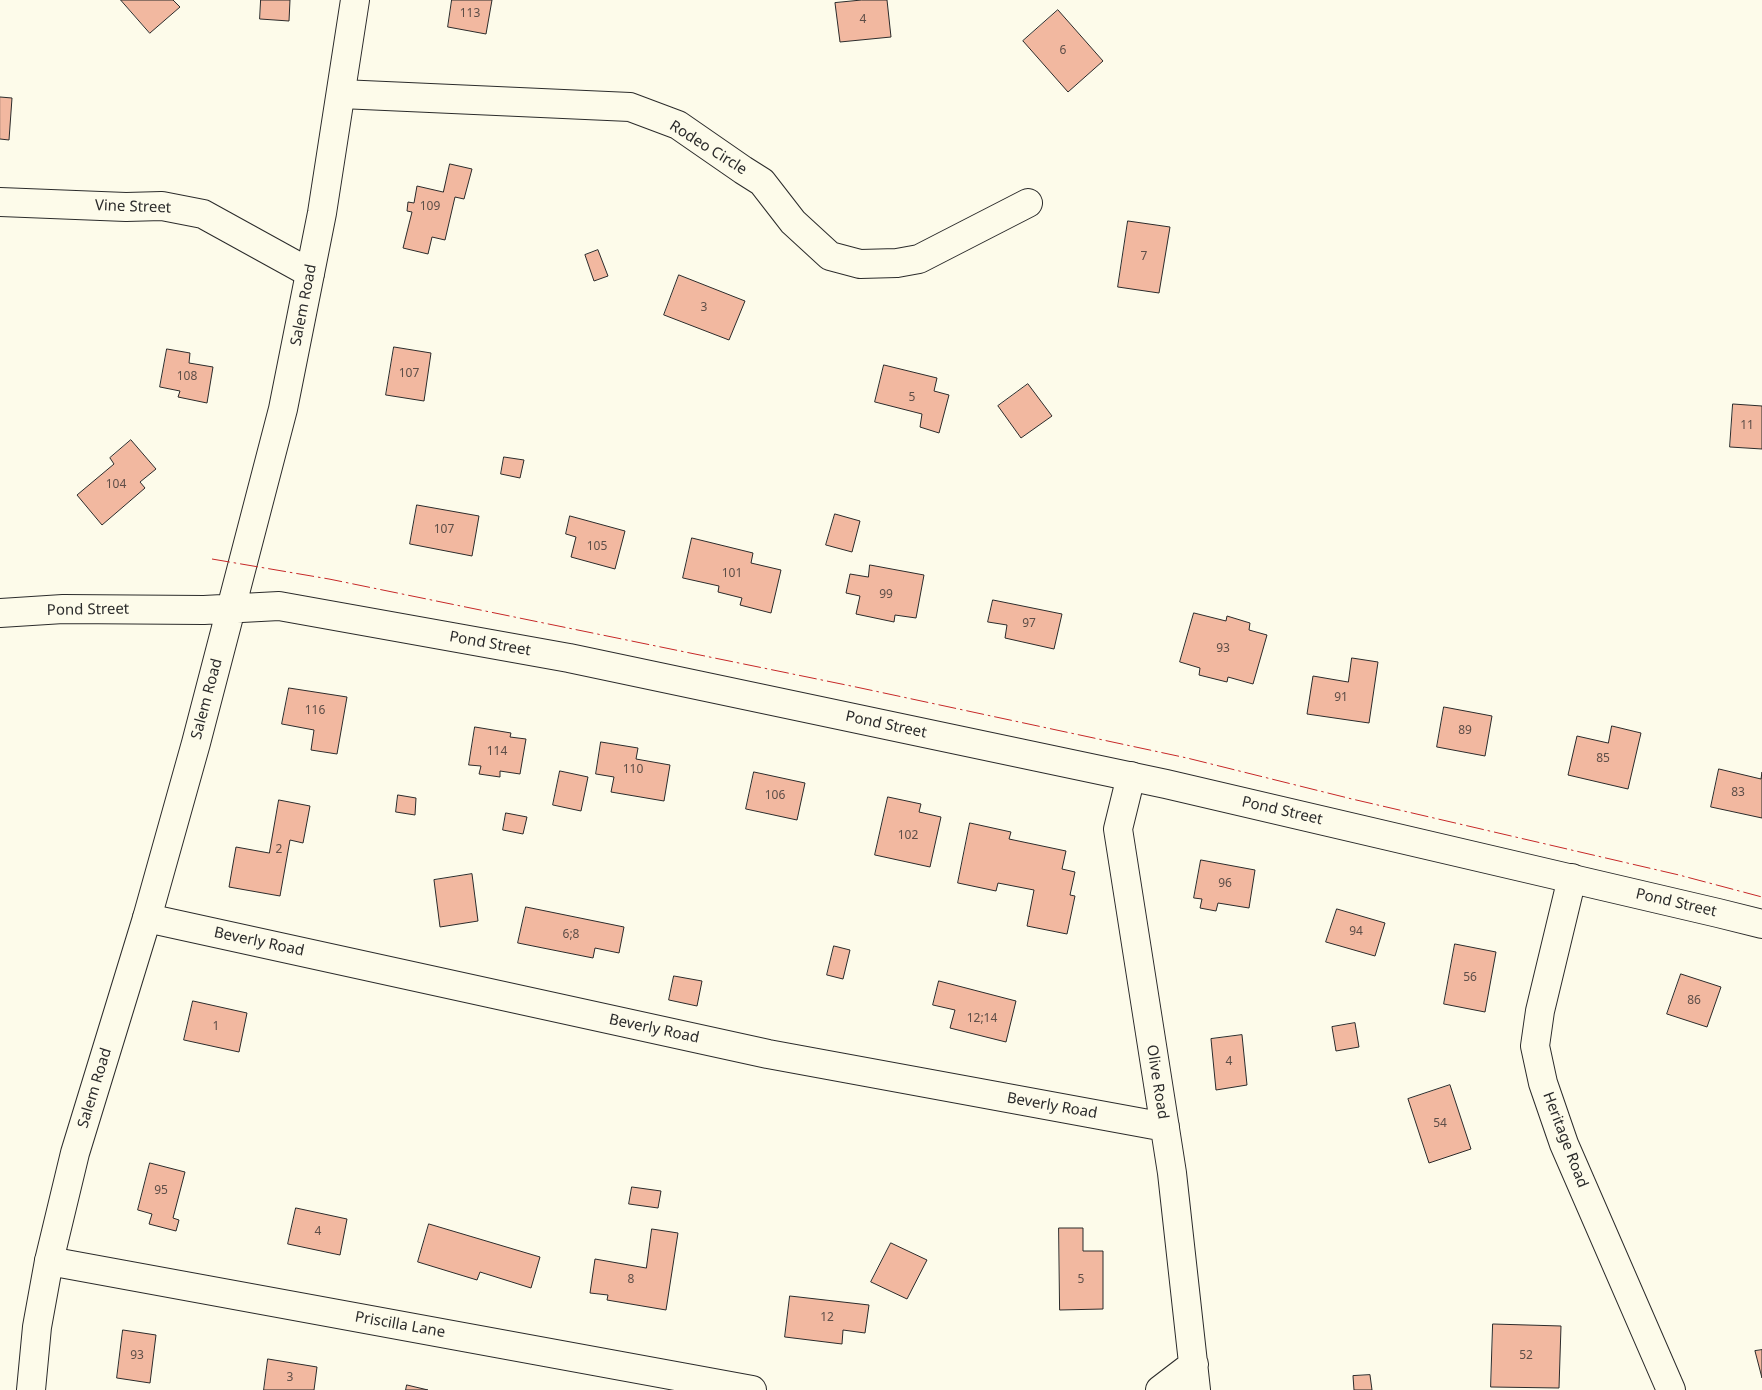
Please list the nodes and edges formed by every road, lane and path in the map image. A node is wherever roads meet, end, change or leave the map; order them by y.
1 (355, 0) edge
2 (341, 94) junction
3 (0, 202) edge
4 (1028, 202) dead end
5 (310, 273) junction
6 (231, 608) junction
7 (0, 613) edge
8 (1131, 776) junction
9 (1572, 878) junction
10 (147, 918) junction
11 (1762, 924) edge
12 (1165, 1127) junction
13 (48, 1261) junction
14 (1195, 1377) edge
15 (31, 1390) edge
16 (752, 1390) edge
17 (1160, 1390) edge
18 (1671, 1390) edge

1 - 2 street, Salem Road
2 - 4 street, Rodeo Circle
2 - 5 street, Salem Road
3 - 5 street, Vine Street
5 - 6 street, Salem Road
6 - 7 street, Pond Street
6 - 8 street, Pond Street
6 - 10 street, Salem Road
8 - 9 street, Pond Street
8 - 12 street, Olive Road
9 - 11 street, Pond Street
9 - 18 street, Heritage Road
10 - 12 street, Beverly Road
10 - 13 street, Salem Road
12 - 14 street, Olive Road
13 - 15 street, Salem Road
13 - 16 street, Priscilla Lane
14 - 17 street

